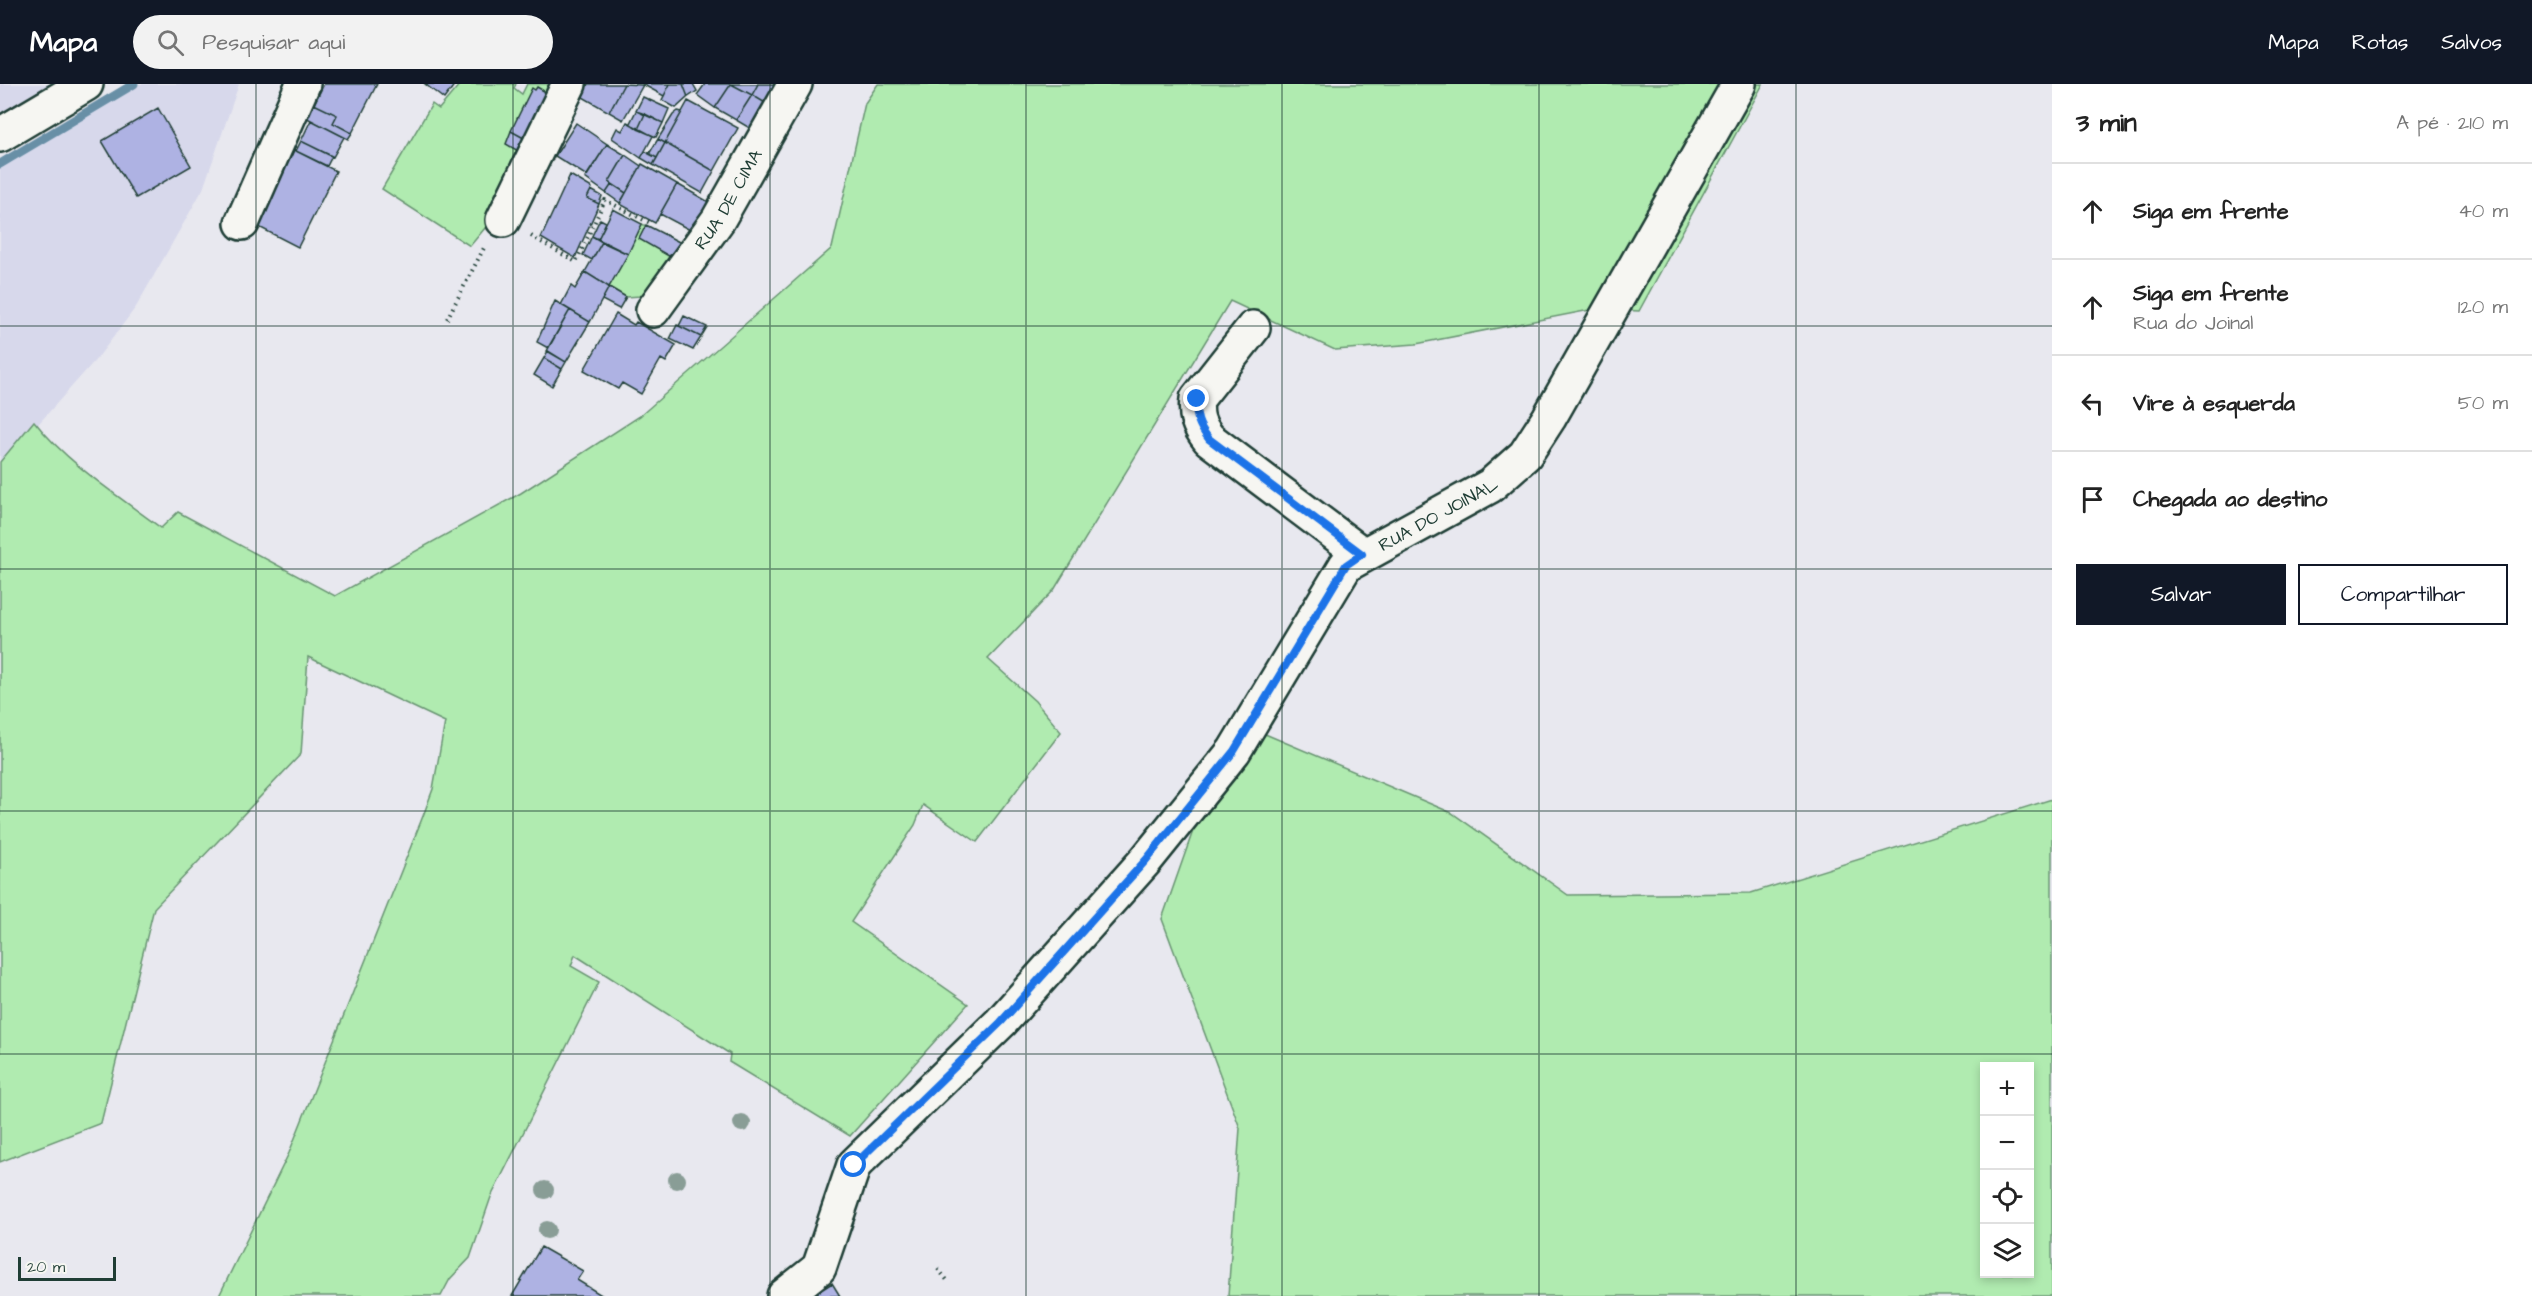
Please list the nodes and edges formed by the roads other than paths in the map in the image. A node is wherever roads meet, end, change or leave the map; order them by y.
1 (86, 84) edge
2 (303, 84) edge
3 (568, 84) edge
4 (795, 84) edge
5 (1739, 84) edge
6 (0, 135) edge
7 (242, 223) dead end
8 (516, 227) road end
9 (653, 310) dead end
10 (1253, 328) dead end
11 (1362, 554) junction
12 (784, 1296) edge

1 - 6 street
2 - 7 street
3 - 8 street
4 - 9 street, RUA DE CIMA
5 - 11 street, RUA DO JOINAL
10 - 11 street
11 - 12 street, RUA DO JOINAL

